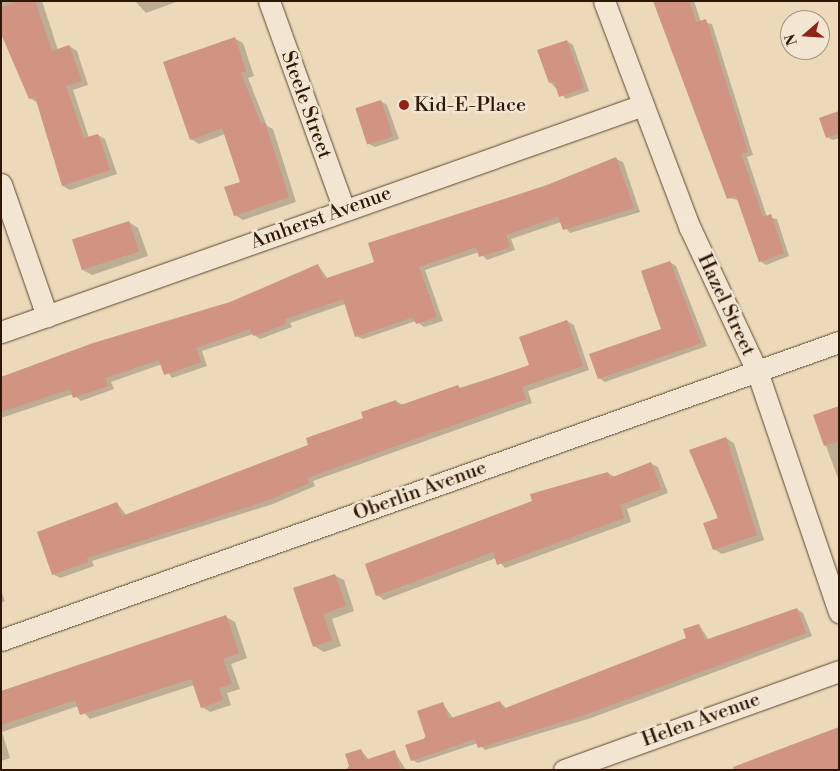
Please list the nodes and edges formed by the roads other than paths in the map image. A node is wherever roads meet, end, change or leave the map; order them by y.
1 (269, 1) edge
2 (604, 1) edge
3 (643, 105) junction
4 (1, 184) edge
5 (344, 209) junction
6 (47, 316) junction
7 (1, 332) edge
8 (839, 342) edge
9 (757, 371) junction
10 (839, 612) edge
11 (1, 640) edge
12 (839, 671) edge
13 (564, 770) edge

1 - 5 street, Steele Street
2 - 3 street, Hazel Street
3 - 5 street, Amherst Avenue
3 - 9 street, Hazel Street
4 - 6 street
5 - 6 street, Amherst Avenue
6 - 7 street, Amherst Avenue
8 - 9 street, Oberlin Avenue
9 - 10 street, Hazel Street
9 - 11 street, Oberlin Avenue
12 - 13 street, Helen Avenue

